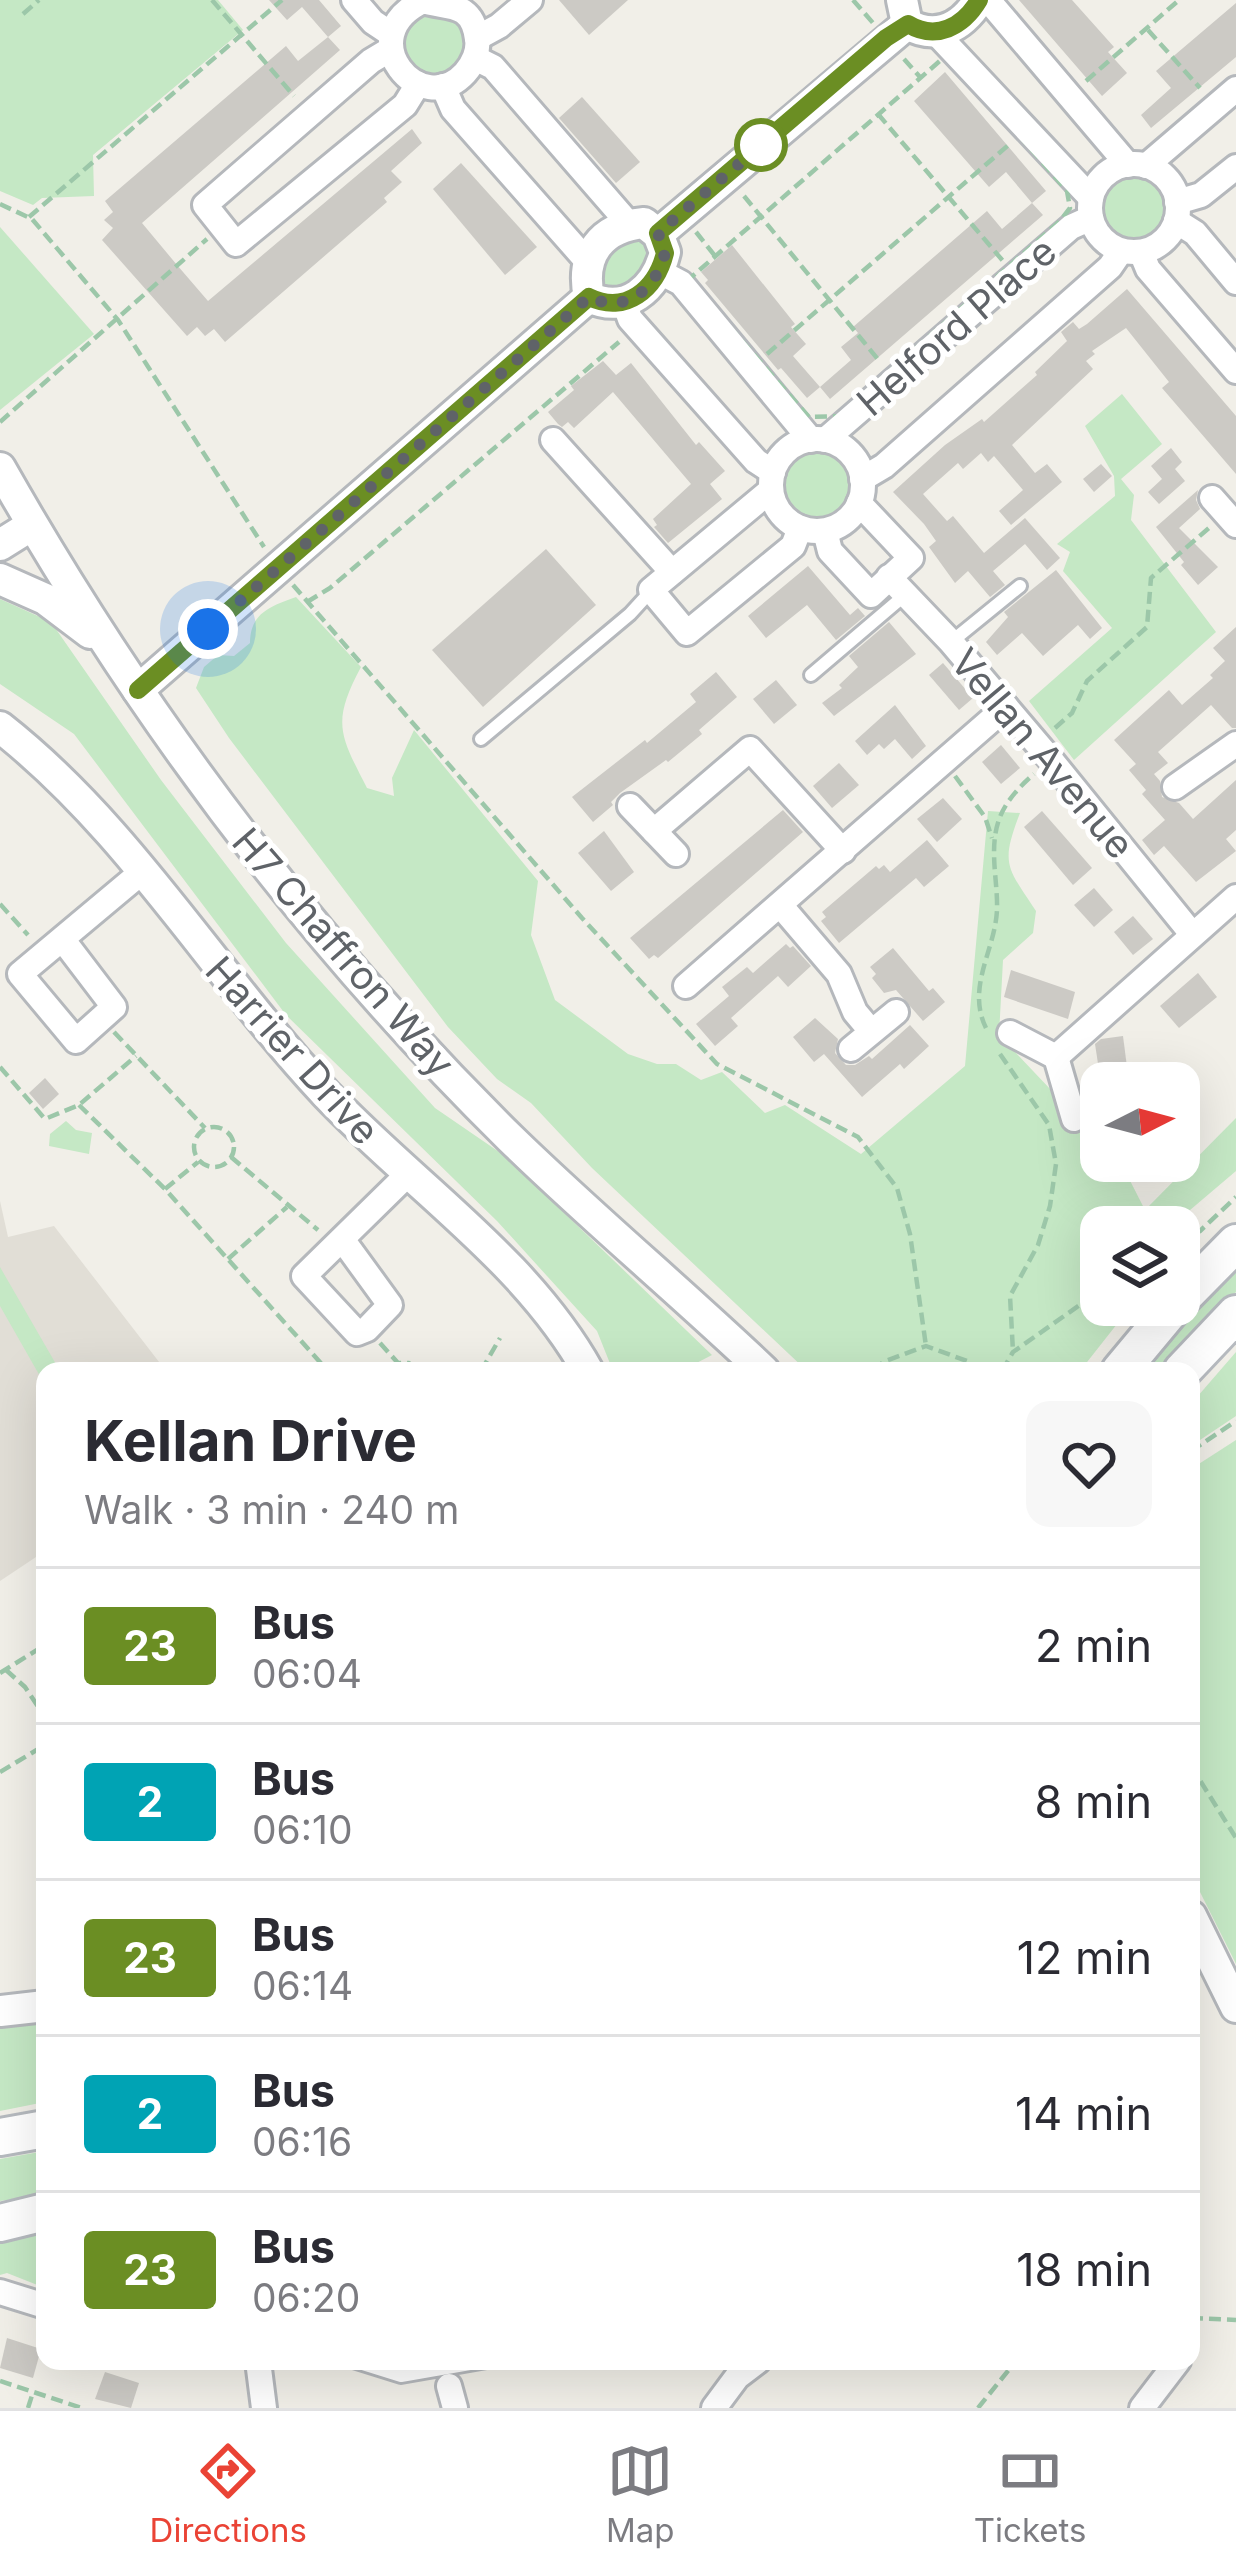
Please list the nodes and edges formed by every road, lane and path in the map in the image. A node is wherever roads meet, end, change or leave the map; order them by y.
1 (39, 0) edge
2 (212, 0) edge
3 (283, 0) edge
4 (354, 0) edge
5 (530, 0) edge
6 (983, 0) edge
7 (1179, 0) edge
8 (437, 1) edge
9 (23, 14) dead end
10 (915, 19) edge
11 (1147, 29) junction
12 (243, 36) junction
13 (391, 42) junction
14 (476, 48) junction
15 (431, 85) junction
16 (1236, 89) edge
17 (1069, 96) junction
18 (1216, 106) junction
19 (878, 114) junction
20 (310, 115) junction
21 (1023, 133) junction
22 (1137, 165) junction
23 (1236, 167) edge
24 (726, 175) junction
25 (948, 197) junction
26 (0, 204) edge
27 (1091, 208) junction
28 (1177, 212) junction
29 (761, 216) junction
30 (29, 217) junction
31 (222, 226) junction
32 (643, 229) junction
33 (1131, 251) junction
34 (586, 261) junction
35 (1009, 267) junction
36 (674, 276) junction
37 (1236, 282) edge
38 (589, 297) junction
39 (829, 300) junction
40 (630, 314) junction
41 (118, 320) junction
42 (1236, 371) edge
43 (889, 372) junction
44 (0, 422) edge
45 (554, 440) dead end
46 (818, 440) junction
47 (0, 468) edge
48 (772, 481) junction
49 (861, 491) junction
50 (1228, 512) edge
51 (32, 525) junction
52 (813, 530) junction
53 (0, 545) edge
54 (278, 567) junction
55 (672, 572) junction
56 (0, 579) edge
57 (897, 586) junction
58 (1019, 586) dead end
59 (651, 590) junction
60 (307, 602) junction
61 (951, 642) junction
62 (110, 647) junction
63 (811, 675) dead end
64 (138, 690) junction
65 (1006, 707) junction
66 (0, 727) edge
67 (481, 739) dead end
68 (1036, 743) junction
69 (1236, 744) edge
70 (942, 764) junction
71 (1175, 788) dead end
72 (631, 806) dead end
73 (655, 831) junction
74 (994, 843) dead end
75 (844, 851) junction
76 (676, 854) dead end
77 (143, 872) junction
78 (1236, 897) edge
79 (0, 904) edge
80 (782, 906) junction
81 (1192, 934) junction
82 (54, 947) junction
83 (686, 986) dead end
84 (896, 1012) dead end
85 (101, 1019) junction
86 (871, 1031) junction
87 (1010, 1033) dead end
88 (851, 1049) dead end
89 (136, 1056) junction
90 (1056, 1057) junction
91 (0, 1066) edge
92 (79, 1105) junction
93 (1074, 1119) dead end
94 (205, 1128) junction
95 (231, 1157) junction
96 (200, 1161) junction
97 (408, 1174) junction
98 (165, 1189) junction
99 (1236, 1197) edge
100 (287, 1207) junction
101 (1200, 1231) edge
102 (340, 1241) junction
103 (1236, 1243) edge
104 (227, 1259) junction
105 (1200, 1280) edge
106 (1080, 1305) edge
107 (1236, 1314) edge
108 (1158, 1326) edge
109 (367, 1329) junction
110 (500, 1337) dead end
111 (926, 1346) junction
112 (319, 1362) edge
113 (397, 1362) edge
114 (486, 1362) edge
115 (581, 1362) edge
116 (754, 1362) edge
117 (883, 1362) edge
118 (969, 1362) edge
119 (1007, 1362) edge
120 (1128, 1362) edge
121 (1191, 1362) edge
122 (1236, 1421) edge
123 (1200, 1445) edge
124 (36, 1652) edge
125 (3, 1672) edge
126 (36, 1704) edge
127 (36, 1750) edge
128 (0, 1772) edge
129 (1200, 1780) edge
130 (1236, 1838) edge
131 (1200, 1934) edge
132 (36, 2007) edge
133 (1236, 2007) edge
134 (0, 2011) edge
135 (36, 2131) edge
136 (0, 2137) edge
137 (36, 2214) edge
138 (0, 2223) edge
139 (0, 2292) edge
140 (36, 2303) edge
141 (1200, 2318) edge
142 (1236, 2320) edge
143 (259, 2370) edge
144 (380, 2370) edge
145 (439, 2370) edge
146 (746, 2370) edge
147 (1009, 2370) edge
148 (1171, 2370) edge
149 (0, 2381) edge
150 (33, 2392) junction
151 (28, 2408) edge
152 (82, 2408) edge
153 (264, 2408) edge
154 (714, 2408) edge
155 (978, 2408) edge
156 (1142, 2408) edge

1 - 9 path
2 - 12 path
3 - 12 path
4 - 13 street
5 - 14 street
6 - 10 street
6 - 17 street
7 - 11 path
8 - 13 street
8 - 14 street
10 - 21 street
10 - 24 street
11 - 17 path
11 - 18 path
12 - 20 path
12 - 30 path
13 - 15 street
13 - 20 street
14 - 15 street
14 - 32 street
15 - 31 street
15 - 34 street
16 - 18 street, Helford Place
17 - 22 street
18 - 22 street, Helford Place
19 - 21 path
19 - 25 path
19 - 29 path
20 - 31 street
21 - 25 path
21 - 27 street
21 - 35 path
22 - 27 street, Helford Place
22 - 28 street
23 - 28 street, Helford Place
24 - 29 path
24 - 32 street
25 - 35 path
25 - 39 path
26 - 30 path
27 - 33 street, Helford Place
27 - 46 street, Helford Place
28 - 33 street, Helford Place
28 - 37 street
29 - 36 path
29 - 39 path
30 - 41 path
31 - 41 path
32 - 34 street
32 - 36 street
33 - 42 street
33 - 49 street, Helford Place
34 - 38 street
35 - 43 path
36 - 40 street
36 - 46 street
38 - 40 street
38 - 54 street
39 - 43 path
39 - 43 path
40 - 48 street
40 - 60 path
41 - 44 path
41 - 54 path
45 - 55 street
46 - 48 street, Helford Place
46 - 49 street, Helford Place
47 - 51 street, H7 Chaffron Way
48 - 52 street
48 - 55 street, Helford Place
49 - 52 street, Helford Place
49 - 57 street
50 - 68 path
51 - 53 street
51 - 62 street, H7 Chaffron Way
52 - 57 street
52 - 59 street, Helford Place
54 - 60 path
54 - 64 street
55 - 59 street, Helford Place
56 - 62 street
57 - 61 street, Vellan Avenue
57 - 63 lane
58 - 61 lane
59 - 67 lane
60 - 111 path
61 - 65 street, Vellan Avenue
62 - 64 street, H7 Chaffron Way
64 - 116 street, H7 Chaffron Way
65 - 68 street, Vellan Avenue
65 - 70 street
66 - 77 street, Harrier Drive
68 - 81 street, Vellan Avenue
69 - 71 street
70 - 74 path
70 - 75 street
72 - 73 street
73 - 75 street
73 - 76 street
75 - 80 street
77 - 82 street
77 - 97 street, Harrier Drive
78 - 81 street
79 - 82 path
80 - 83 street
80 - 86 street
81 - 90 street
82 - 85 street
82 - 85 street
84 - 86 street
85 - 89 path
86 - 88 street
87 - 90 street
89 - 92 path
89 - 94 path
90 - 93 street
91 - 92 path
92 - 98 path
94 - 95 path
94 - 96 path
95 - 96 path
95 - 100 path
96 - 98 path
97 - 102 street
97 - 115 street, Harrier Drive
98 - 104 path
99 - 101 path
100 - 102 path
100 - 104 path
102 - 109 street
102 - 109 street
103 - 105 main road
104 - 112 path
106 - 119 path
107 - 121 main road
108 - 120 main road
109 - 113 path
110 - 114 path
111 - 117 path
111 - 118 path
122 - 123 path
124 - 125 path
125 - 126 path
127 - 128 path
129 - 130 path
131 - 133 street
132 - 134 street
135 - 136 main road
137 - 138 main road
139 - 140 street
141 - 142 path
143 - 153 street
144 - 145 lane
146 - 154 street
147 - 155 path
148 - 156 street
149 - 150 path
150 - 151 path
150 - 152 path

